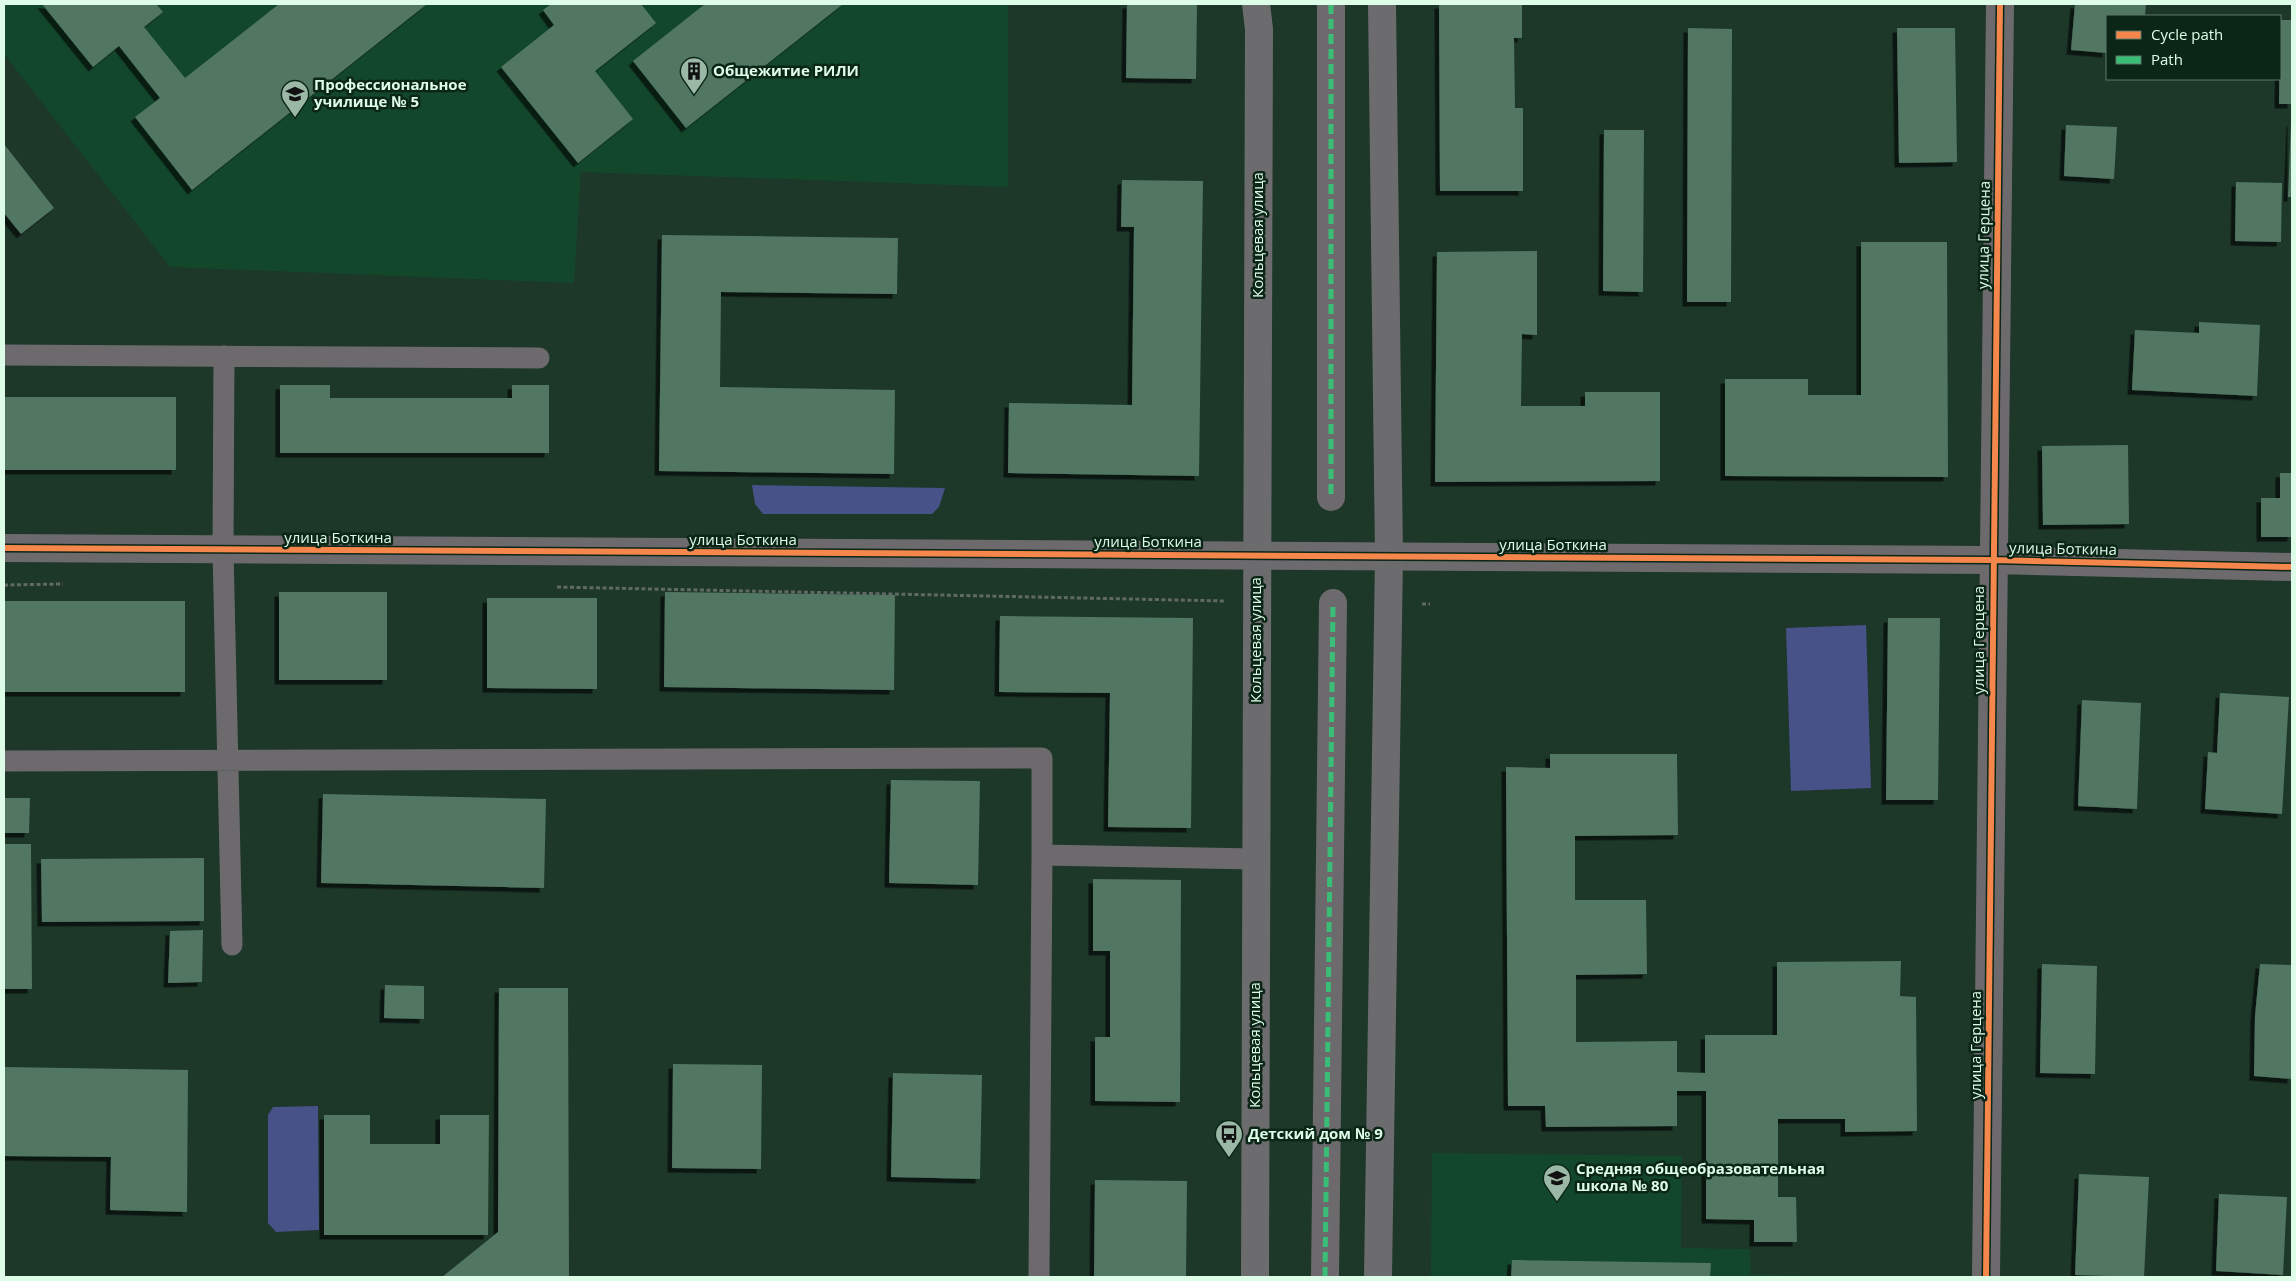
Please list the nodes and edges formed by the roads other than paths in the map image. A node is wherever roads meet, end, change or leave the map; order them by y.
1 (1256, 4) edge
2 (1330, 4) edge
3 (1382, 4) edge
4 (2000, 4) edge
5 (4, 355) edge
6 (224, 356) junction
7 (539, 358) dead end
8 (1331, 497) dead end
9 (4, 548) edge
10 (223, 550) junction
11 (1256, 555) junction
12 (1389, 556) junction
13 (1992, 560) junction
14 (2292, 567) edge
15 (1333, 602) dead end
16 (228, 760) junction
17 (4, 761) edge
18 (1042, 855) junction
19 (1255, 859) junction
20 (232, 945) dead end
21 (1039, 1277) edge
22 (1255, 1277) edge
23 (1325, 1277) edge
24 (1378, 1277) edge
25 (1986, 1277) edge

1 - 11 main road, Кольцевая улица
2 - 8 street
3 - 12 main road
4 - 13 street, улица Герцена
5 - 6 lane
6 - 7 lane
6 - 10 lane
9 - 10 street, улица Боткина
10 - 11 street, улица Боткина
10 - 16 lane
11 - 12 street, улица Боткина
11 - 19 main road, Кольцевая улица
12 - 13 street, улица Боткина
12 - 24 main road
13 - 14 street, улица Боткина
13 - 25 street, улица Герцена
15 - 23 street
16 - 17 lane
16 - 18 lane
16 - 20 lane
18 - 19 lane
18 - 21 lane
19 - 22 main road, Кольцевая улица

